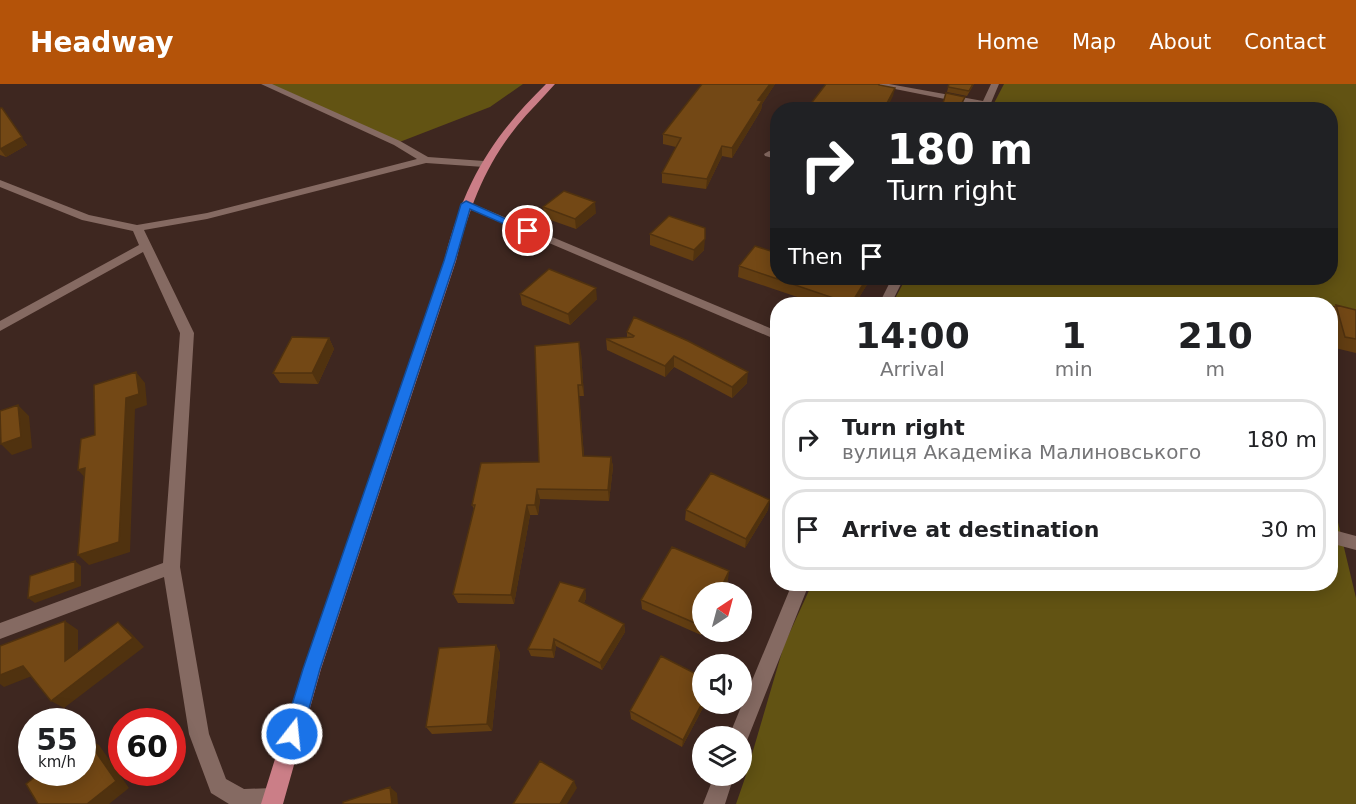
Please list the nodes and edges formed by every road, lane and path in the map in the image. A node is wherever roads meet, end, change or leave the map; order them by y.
1 (265, 84) edge
2 (551, 84) edge
3 (874, 84) edge
4 (995, 84) edge
5 (960, 102) edge
6 (986, 102) edge
7 (426, 159) junction
8 (484, 164) junction
9 (0, 183) edge
10 (466, 204) junction
11 (138, 228) junction
12 (145, 246) junction
13 (0, 327) edge
14 (770, 333) edge
15 (1338, 539) edge
16 (1356, 543) edge
17 (171, 567) junction
18 (797, 591) edge
19 (0, 631) edge
20 (743, 726) edge
21 (720, 786) edge
22 (272, 801) edge
23 (714, 804) edge

1 - 7 street
2 - 8 main road
3 - 5 street
4 - 6 street
7 - 8 street
7 - 11 street
8 - 10 main road
9 - 11 street
10 - 14 street
10 - 22 main road
11 - 12 street
12 - 13 street
12 - 17 street
15 - 16 street
17 - 19 street
17 - 22 street
18 - 20 street
21 - 23 street

